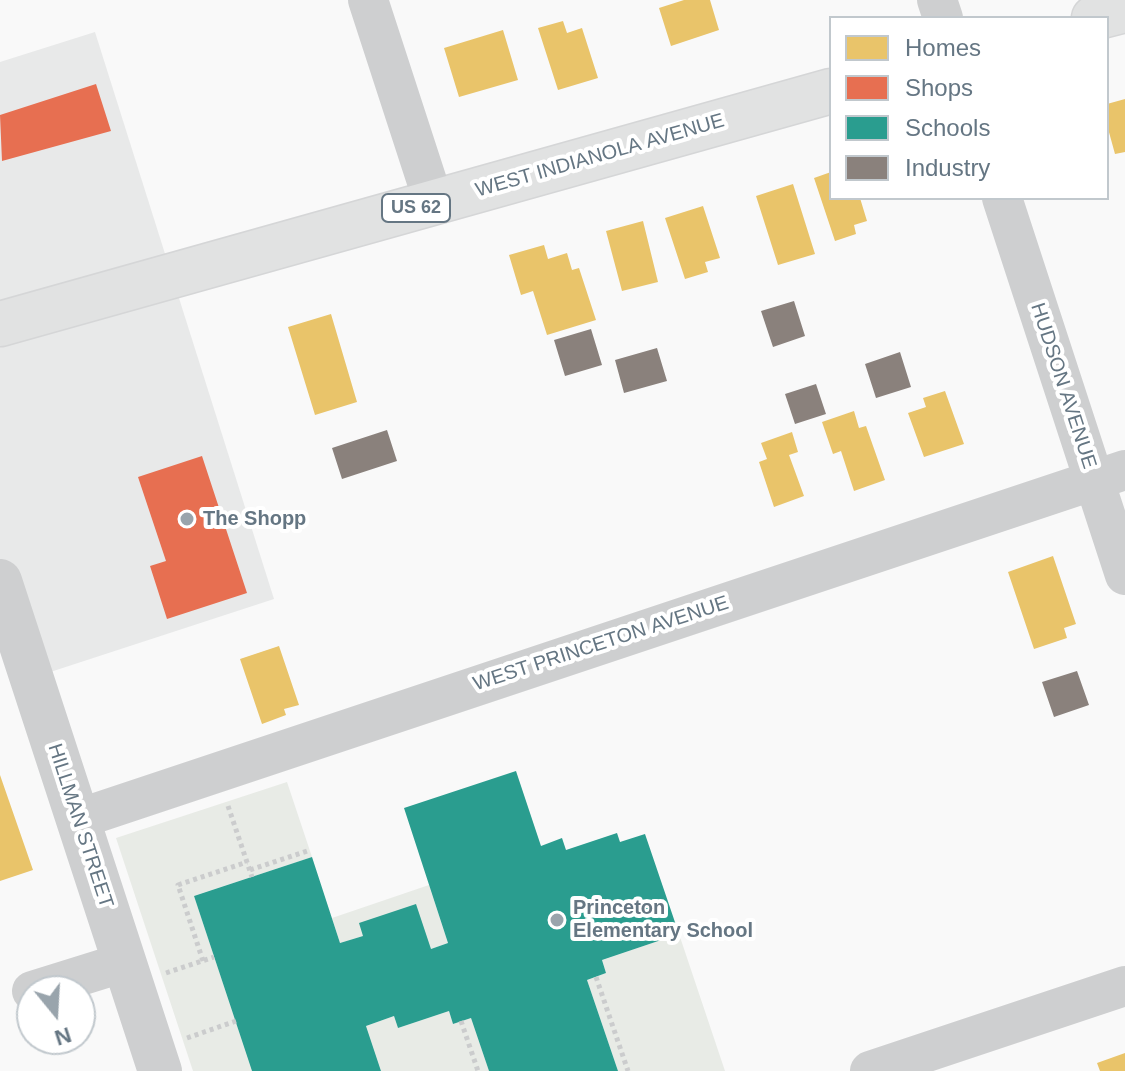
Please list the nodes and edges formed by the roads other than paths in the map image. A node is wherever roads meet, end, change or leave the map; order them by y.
1 (368, 0) edge
2 (1125, 10) edge
3 (1102, 16) edge
4 (829, 92) edge
5 (1003, 200) edge
6 (434, 203) junction
7 (0, 324) edge
8 (1110, 475) edge
9 (1125, 575) edge
10 (0, 581) edge
11 (78, 819) junction
12 (143, 968) junction
13 (96, 978) edge
14 (1125, 986) edge
15 (171, 1055) edge
16 (870, 1071) edge

1 - 6 street
2 - 3 main road
4 - 6 main road, WEST INDIANOLA AVENUE / US 62
5 - 8 street, HUDSON AVENUE
6 - 7 main road, WEST INDIANOLA AVENUE / US 62
8 - 9 street, HUDSON AVENUE
8 - 11 street, WEST PRINCETON AVENUE
10 - 11 street, HILLMAN STREET
11 - 12 street, HILLMAN STREET
12 - 13 street
12 - 15 street, HILLMAN STREET
14 - 16 street

